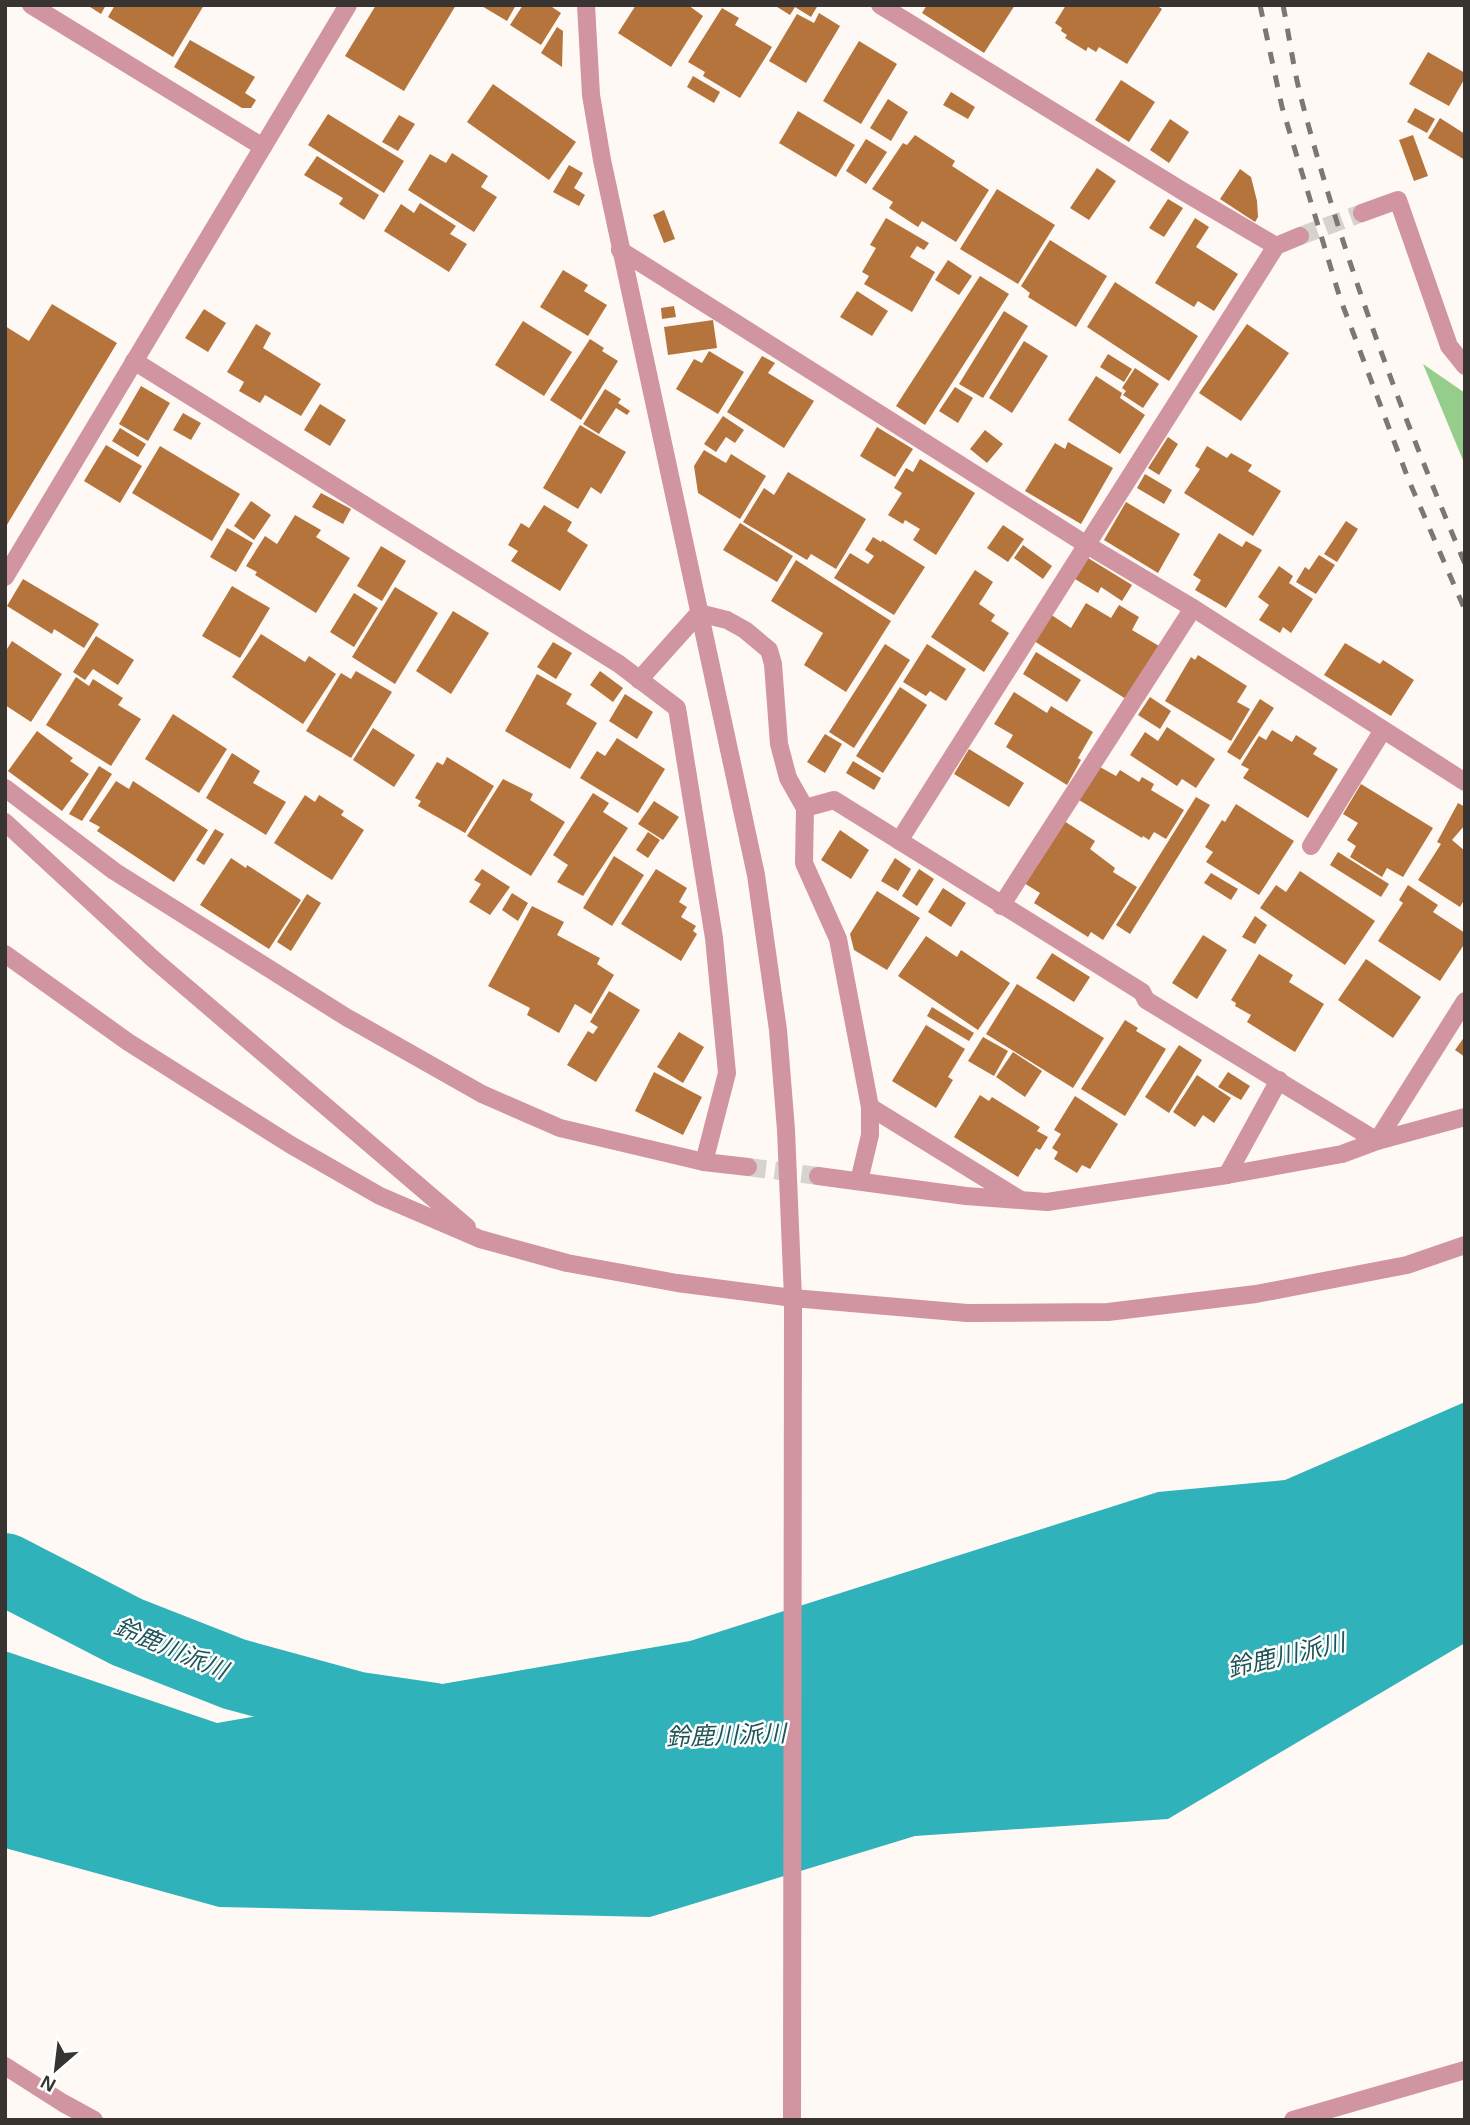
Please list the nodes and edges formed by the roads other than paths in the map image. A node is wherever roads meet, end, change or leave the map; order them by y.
1 (32, 5) edge
2 (348, 5) edge
3 (586, 5) edge
4 (880, 5) edge
5 (899, 10) edge
6 (264, 147) junction
7 (1362, 213) tunnel mouth
8 (1300, 236) tunnel mouth
9 (1276, 246) junction
10 (620, 250) junction
11 (134, 361) junction
12 (1465, 366) edge
13 (1087, 545) junction
14 (5, 577) edge
15 (1193, 608) junction
16 (699, 613) junction
17 (639, 680) junction
18 (1383, 730) junction
19 (1465, 782) edge
20 (5, 788) edge
21 (805, 808) junction
22 (5, 822) edge
23 (900, 841) junction
24 (1311, 846) dead end
25 (1001, 906) junction
26 (5, 954) edge
27 (1465, 1001) edge
28 (1279, 1080) junction
29 (870, 1107) junction
30 (1465, 1118) edge
31 (1377, 1141) junction
32 (704, 1162) junction
33 (748, 1167) tunnel mouth
34 (1227, 1175) junction
35 (818, 1176) tunnel mouth
36 (859, 1181) junction
37 (1022, 1202) junction
38 (480, 1239) junction
39 (1465, 1245) edge
40 (793, 1298) junction
41 (5, 2066) edge
42 (1465, 2070) edge
43 (94, 2120) edge
44 (792, 2120) edge
45 (1293, 2120) edge

1 - 6 street
2 - 6 street
3 - 10 street
4 - 5 street
5 - 9 street
6 - 11 street
7 - 12 street
8 - 9 street
9 - 13 street
10 - 13 street
10 - 16 street
11 - 14 street
11 - 17 street
13 - 15 street
13 - 23 street
15 - 18 street
15 - 25 street
16 - 17 street
16 - 21 street
16 - 40 street
17 - 32 street
18 - 19 street
18 - 24 street
20 - 32 street
21 - 23 street
21 - 29 street
22 - 38 street
23 - 25 street
25 - 28 street
26 - 38 street
27 - 31 street
28 - 31 street
28 - 34 street
29 - 36 street
29 - 37 street
30 - 31 street
31 - 34 street
32 - 33 street
34 - 37 street
35 - 36 street
36 - 37 street
38 - 40 street
39 - 40 street
40 - 44 street
41 - 43 street
42 - 45 street

